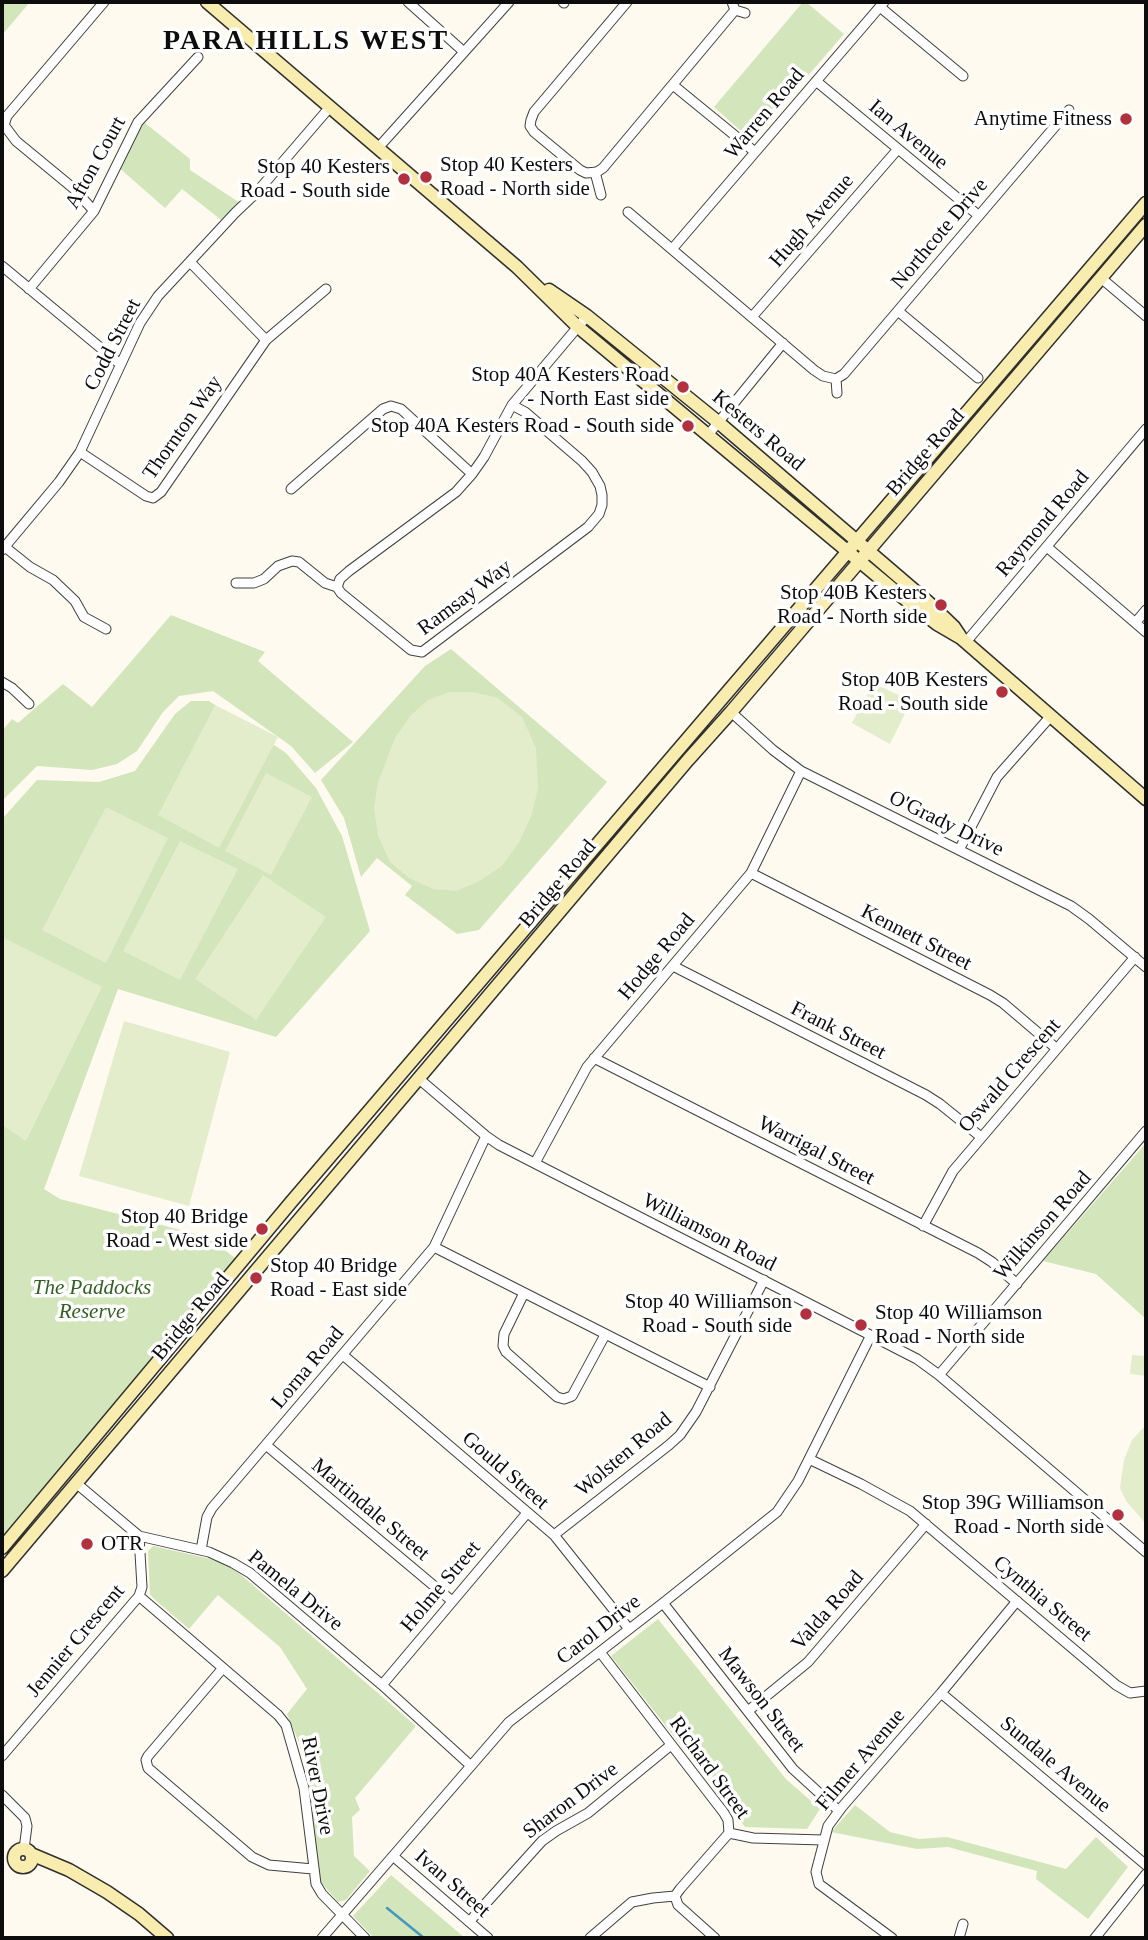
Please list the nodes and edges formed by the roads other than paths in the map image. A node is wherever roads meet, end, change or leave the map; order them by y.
1 (104, 2) edge
2 (207, 2) edge
3 (408, 2) edge
4 (509, 2) edge
5 (627, 2) edge
6 (882, 4) edge
7 (733, 6) edge
8 (745, 13) dead end
9 (464, 52) junction
10 (198, 57) dead end
11 (963, 76) dead end
12 (816, 81) junction
13 (673, 85) junction
14 (330, 107) junction
15 (1069, 110) dead end
16 (378, 148) junction
17 (898, 149) junction
18 (755, 152) junction
19 (596, 172) junction
20 (601, 195) dead end
21 (1146, 203) edge
22 (94, 211) junction
23 (628, 212) dead end
24 (978, 215) junction
25 (1146, 225) edge
26 (673, 248) junction
27 (190, 262) junction
28 (2, 266) edge
29 (1090, 269) junction
30 (1101, 278) junction
31 (29, 289) junction
32 (326, 289) dead end
33 (898, 311) junction
34 (1146, 316) edge
35 (752, 317) junction
36 (582, 321) junction
37 (266, 341) junction
38 (783, 344) junction
39 (120, 364) junction
40 (978, 378) dead end
41 (836, 379) junction
42 (837, 393) dead end
43 (512, 405) junction
44 (718, 422) junction
45 (1146, 429) edge
46 (708, 435) junction
47 (80, 452) junction
48 (472, 474) junction
49 (291, 489) dead end
50 (873, 522) junction
51 (837, 523) junction
52 (858, 540) junction
53 (1047, 547) junction
54 (3, 549) edge
55 (869, 549) junction
56 (848, 551) junction
57 (859, 560) junction
58 (236, 583) dead end
59 (337, 587) junction
60 (1146, 610) edge
61 (1136, 622) junction
62 (106, 629) dead end
63 (1146, 632) edge
64 (963, 640) junction
65 (2, 682) edge
66 (719, 703) junction
67 (29, 704) dead end
68 (731, 712) junction
69 (1050, 717) junction
70 (801, 771) junction
71 (1146, 799) edge
72 (959, 850) junction
73 (751, 873) junction
74 (502, 956) junction
75 (1135, 957) junction
76 (514, 965) junction
77 (673, 966) junction
78 (1146, 967) edge
79 (1057, 1049) junction
80 (594, 1058) junction
81 (406, 1068) junction
82 (418, 1078) junction
83 (1146, 1131) edge
84 (486, 1136) junction
85 (981, 1137) junction
86 (535, 1163) junction
87 (315, 1174) junction
88 (328, 1185) junction
89 (923, 1226) junction
90 (434, 1247) junction
91 (764, 1280) junction
92 (1017, 1284) junction
93 (524, 1293) junction
94 (605, 1335) junction
95 (871, 1335) junction
96 (343, 1355) junction
97 (939, 1375) junction
98 (710, 1387) junction
99 (266, 1445) junction
100 (809, 1459) junction
101 (64, 1474) junction
102 (76, 1483) junction
103 (527, 1513) junction
104 (926, 1524) junction
105 (554, 1535) junction
106 (139, 1536) junction
107 (2, 1548) edge
108 (201, 1550) junction
109 (1146, 1552) edge
110 (2, 1571) edge
111 (139, 1596) junction
112 (452, 1601) junction
113 (1017, 1601) junction
114 (663, 1603) junction
115 (629, 1629) junction
116 (600, 1653) junction
117 (223, 1668) junction
118 (382, 1685) junction
119 (1146, 1691) edge
120 (941, 1693) junction
121 (748, 1711) junction
122 (671, 1745) junction
123 (2, 1756) edge
124 (470, 1765) junction
125 (2, 1795) edge
126 (839, 1811) junction
127 (729, 1833) junction
128 (824, 1840) junction
129 (20, 1855) edge
130 (393, 1856) junction
131 (1146, 1865) edge
132 (313, 1869) junction
133 (1146, 1874) edge
134 (675, 1896) junction
135 (342, 1914) junction
136 (469, 1922) junction
137 (963, 1924) dead end
138 (167, 1938) edge
139 (322, 1938) edge
140 (365, 1938) edge
141 (488, 1938) edge
142 (590, 1938) edge
143 (715, 1938) edge
144 (892, 1938) edge
145 (959, 1938) edge
146 (1095, 1938) edge

1 - 22 street
2 - 14 main road, Kesters Road
3 - 9 street
4 - 9 street
5 - 19 street
6 - 11 street
6 - 12 street, Warren Road
7 - 8 street
7 - 13 street
9 - 16 street
10 - 22 street, Afton Court
12 - 17 street, Ian Avenue
12 - 18 street, Warren Road
13 - 18 street
13 - 19 street
14 - 16 main road, Kesters Road
14 - 27 street, Codd Street
15 - 24 street, Northcote Drive
16 - 36 main road, Kesters Road
17 - 24 street, Ian Avenue
17 - 35 street, Hugh Avenue
18 - 26 street, Warren Road
19 - 20 street
21 - 29 main road, Bridge Road
22 - 31 street, Afton Court
23 - 26 street
24 - 33 street, Northcote Drive
25 - 30 main road, Bridge Road
26 - 35 street
27 - 37 street
27 - 39 street, Codd Street
28 - 31 street
29 - 30 main road
29 - 50 main road, Bridge Road
30 - 34 street
30 - 55 main road, Bridge Road
31 - 39 street
32 - 37 street, Thornton Way
33 - 40 street
33 - 41 street, Northcote Drive
35 - 38 street
36 - 43 street
36 - 44 main road, Kesters Road
36 - 46 main road, Kesters Road
37 - 47 street, Thornton Way
38 - 41 street
38 - 44 street
39 - 47 street, Codd Street
41 - 42 street
43 - 48 street
43 - 59 street, Ramsay Way
44 - 46 street
44 - 51 main road, Kesters Road
45 - 53 street, Raymond Road
46 - 56 main road, Kesters Road
47 - 54 street, Codd Street
48 - 49 street
48 - 59 street
50 - 51 main road
50 - 52 main road, Bridge Road
51 - 52 main road, Kesters Road
52 - 55 main road, Kesters Road
52 - 56 main road, Bridge Road
53 - 61 street
53 - 64 street, Raymond Road
54 - 62 street
55 - 57 main road, Bridge Road
55 - 64 main road, Kesters Road
56 - 57 main road, Kesters Road
56 - 66 main road, Bridge Road
57 - 64 main road, Kesters Road
57 - 68 main road, Bridge Road
58 - 59 street
60 - 61 street
61 - 63 street
64 - 69 main road, Kesters Road
65 - 67 street
66 - 68 main road
66 - 74 main road, Bridge Road
68 - 70 street, O'Grady Drive
68 - 76 main road, Bridge Road
69 - 71 main road, Kesters Road
69 - 72 street
70 - 72 street, O'Grady Drive
70 - 73 street, Hodge Road
72 - 75 street, O'Grady Drive
73 - 77 street, Hodge Road
73 - 79 street, Kennett Street
74 - 76 main road
74 - 81 main road, Bridge Road
75 - 78 street, O'Grady Drive
75 - 79 street, Oswald Crescent
76 - 82 main road, Bridge Road
77 - 80 street, Hodge Road
77 - 85 street, Frank Street
79 - 85 street, Oswald Crescent
80 - 86 street, Hodge Road
80 - 89 street, Warrigal Street
81 - 82 main road
81 - 87 main road, Bridge Road
82 - 84 street, Williamson Road
82 - 88 main road, Bridge Road
83 - 92 street, Wilkinson Road
84 - 86 street, Williamson Road
84 - 90 street, Lorna Road
85 - 89 street, Oswald Crescent
86 - 91 street, Williamson Road
87 - 88 main road
87 - 101 main road, Bridge Road
88 - 102 main road, Bridge Road
89 - 92 street, Warrigal Street
90 - 93 street
90 - 96 street, Lorna Road
91 - 95 street, Williamson Road
91 - 98 street, Wolsten Road
92 - 97 street, Wilkinson Road
93 - 94 street
93 - 94 street
94 - 98 street
95 - 97 street, Williamson Road
95 - 100 street, Carol Drive
96 - 99 street, Lorna Road
96 - 103 street, Gould Street
97 - 109 street, Williamson Road
98 - 105 street, Wolsten Road
99 - 108 street, Lorna Road
99 - 112 street, Martindale Street
100 - 104 street, Cynthia Street
100 - 114 street, Carol Drive
101 - 102 main road
101 - 107 main road, Bridge Road
102 - 106 street, Pamela Drive
102 - 110 main road, Bridge Road
103 - 105 street, Gould Street
103 - 112 street, Holme Street
104 - 113 street, Cynthia Street
104 - 121 street, Valda Road
105 - 115 street, Gould Street
106 - 108 street, Pamela Drive
106 - 111 street, Jennier Crescent
108 - 118 street, Pamela Drive
111 - 117 street, River Drive
111 - 123 street, Jennier Crescent
112 - 118 street, Holme Street
113 - 119 street, Cynthia Street
113 - 120 street, Filmer Avenue
114 - 115 street, Carol Drive
114 - 121 street, Mawson Street
115 - 116 street, Carol Drive
116 - 122 street, Richard Street
116 - 124 street, Carol Drive
117 - 132 street, River Drive
117 - 132 street
118 - 124 street, Pamela Drive
120 - 126 street, Filmer Avenue
120 - 131 street, Sundale Avenue
121 - 126 street, Mawson Street
122 - 127 street, Richard Street
122 - 136 street, Sharon Drive
124 - 130 street, Carol Drive
125 - 129 street
126 - 128 street, Filmer Avenue
127 - 128 street, Richard Street
127 - 134 street
128 - 144 street, Filmer Avenue
129 - 138 main road
130 - 135 street, Carol Drive
130 - 136 street, Ivan Street
132 - 135 street, River Drive
133 - 146 street
134 - 142 street
134 - 143 street
135 - 139 street, Carol Drive
135 - 140 street, River Drive
136 - 141 street, Ivan Street
137 - 145 street

